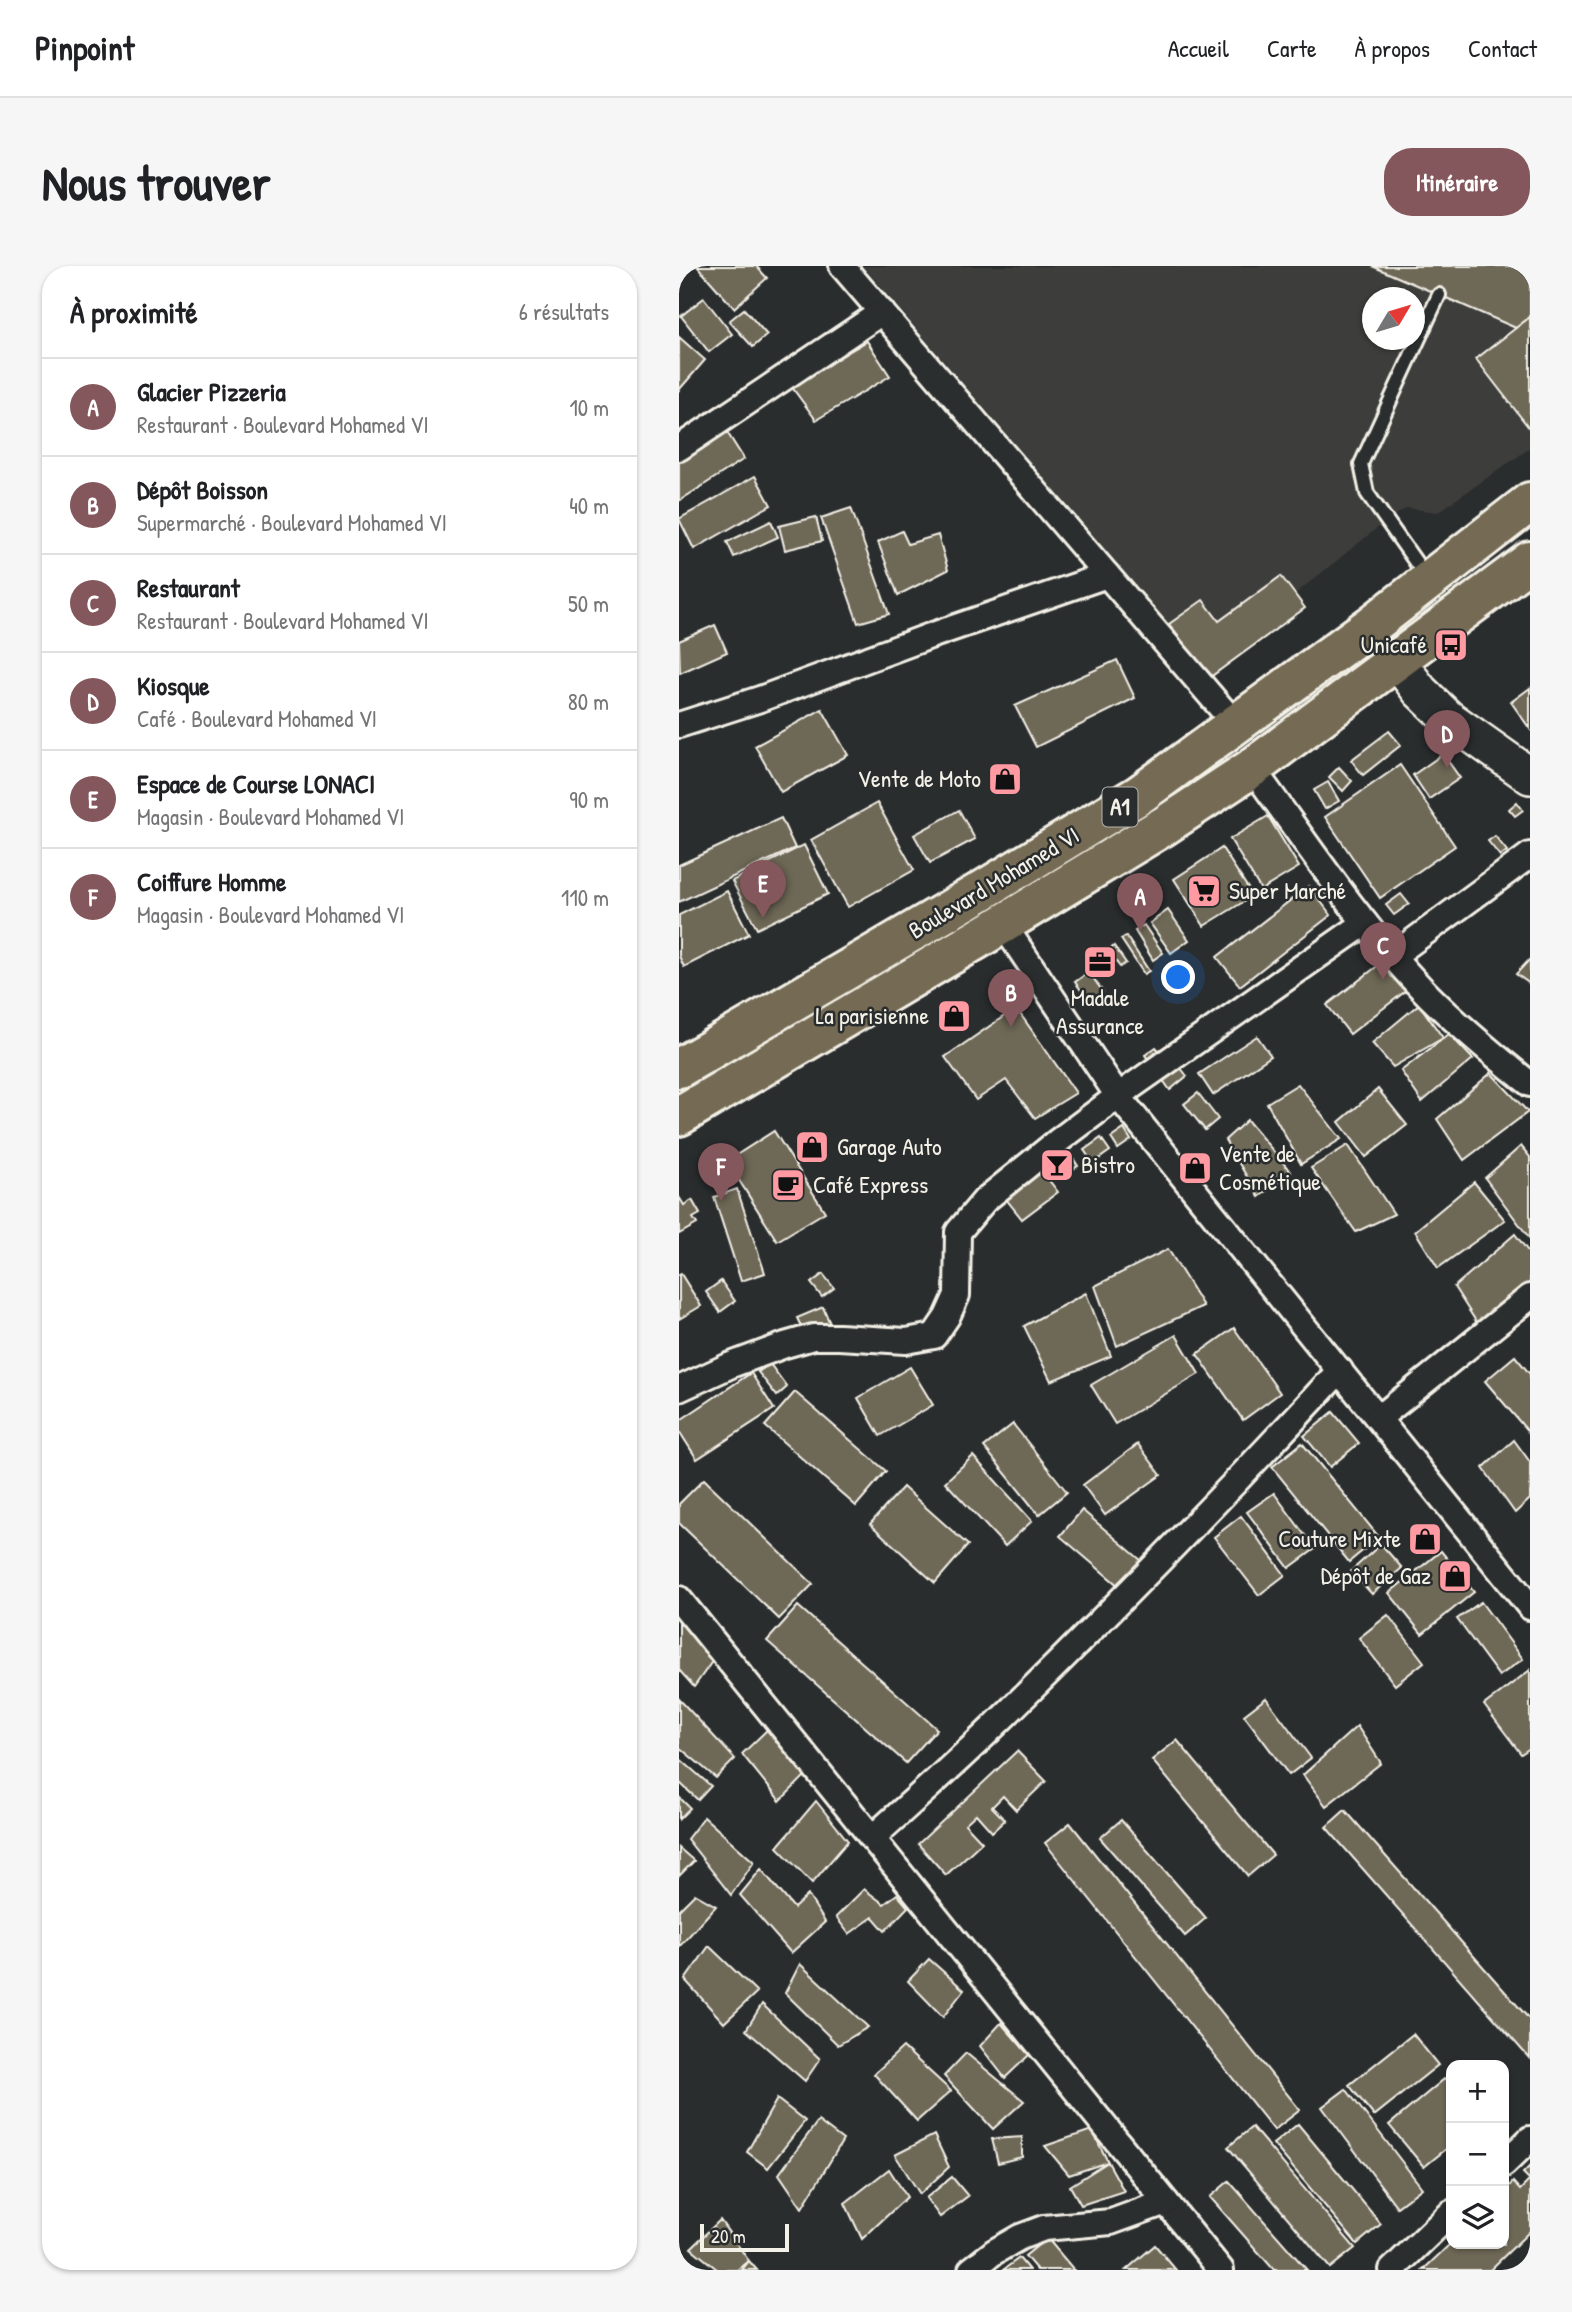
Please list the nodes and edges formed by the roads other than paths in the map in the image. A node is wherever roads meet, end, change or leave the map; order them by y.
1 (842, 266) edge
2 (1439, 295) dead end
3 (882, 312) junction
4 (679, 448) edge
5 (1530, 502) edge
6 (1530, 561) edge
7 (1107, 575) junction
8 (1429, 581) junction
9 (1373, 624) junction
10 (1397, 662) junction
11 (1235, 724) junction
12 (679, 725) edge
13 (1252, 768) junction
14 (1530, 776) edge
15 (1530, 855) edge
16 (1365, 923) junction
17 (1003, 925) junction
18 (1393, 956) junction
19 (679, 1068) edge
20 (1530, 1084) edge
21 (1118, 1096) junction
22 (679, 1116) edge
23 (1530, 1297) edge
24 (1340, 1370) junction
25 (679, 1389) edge
26 (1379, 1418) junction
27 (679, 1599) edge
28 (1530, 1607) edge
29 (872, 1838) junction
30 (1530, 2139) edge
31 (1509, 2159) edge
32 (1166, 2202) junction
33 (1446, 2218) edge
34 (971, 2270) edge
35 (1221, 2270) edge
36 (1392, 2270) edge

1 - 3 street
2 - 8 lane
3 - 4 street
3 - 7 street
5 - 8 main road, Boulevard Mohamed VI / A1
6 - 10 main road, Boulevard Mohamed VI / A1
7 - 11 street
7 - 12 street
8 - 9 main road, Boulevard Mohamed VI / A1
9 - 10 main road
9 - 11 main road, Boulevard Mohamed VI / A1
10 - 13 main road, Boulevard Mohamed VI / A1
10 - 14 street
11 - 19 main road, Boulevard Mohamed VI / A1
13 - 16 street
13 - 17 main road, Boulevard Mohamed VI / A1
15 - 18 street
16 - 18 street
16 - 21 street
17 - 21 street
17 - 22 main road, Boulevard Mohamed VI / A1
18 - 20 street
21 - 24 street
21 - 25 street
23 - 26 street
24 - 26 street
24 - 29 street
26 - 28 street
27 - 29 street
29 - 32 street
30 - 31 street
32 - 34 street
32 - 35 street
33 - 36 street

